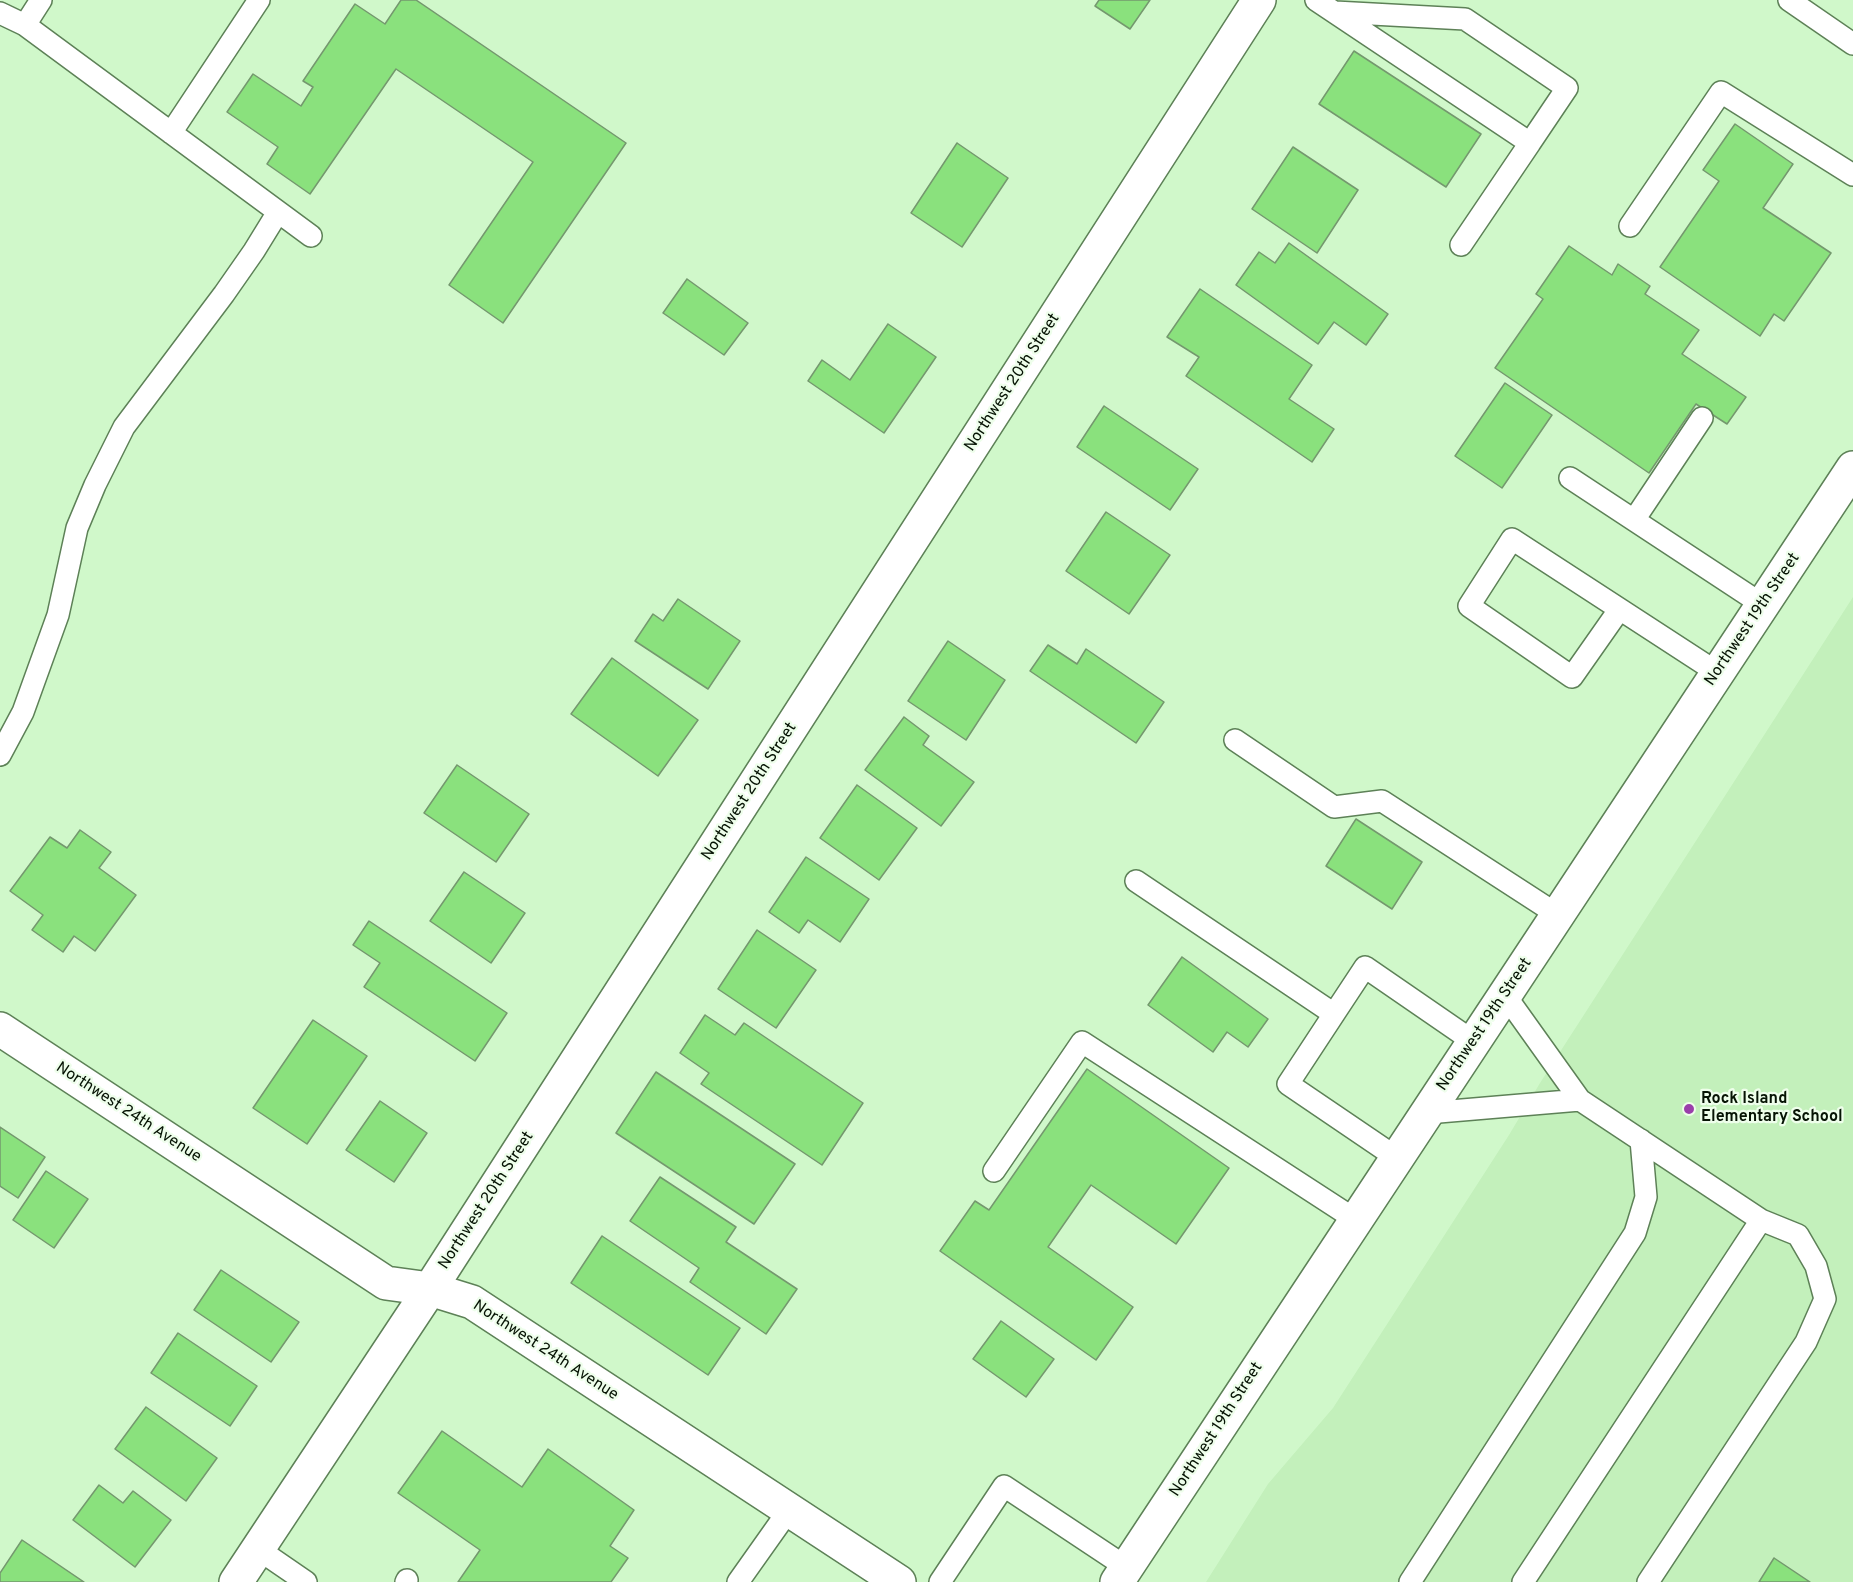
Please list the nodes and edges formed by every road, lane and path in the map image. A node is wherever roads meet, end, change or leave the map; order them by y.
1 (41, 0) edge
2 (259, 0) edge
3 (1259, 0) edge
4 (1316, 0) edge
5 (1789, 0) edge
6 (1334, 12) junction
7 (0, 13) edge
8 (25, 26) junction
9 (1853, 44) edge
10 (171, 133) junction
11 (1530, 143) junction
12 (1853, 175) edge
13 (278, 212) junction
14 (1630, 226) dead end
15 (311, 236) dead end
16 (1461, 244) dead end
17 (1702, 418) dead end
18 (1853, 468) edge
19 (1570, 478) dead end
20 (1634, 520) junction
21 (1763, 605) junction
22 (1619, 609) junction
23 (1718, 673) junction
24 (1235, 740) dead end
25 (0, 755) edge
26 (1136, 881) dead end
27 (1558, 915) junction
28 (1505, 994) junction
29 (1334, 1014) junction
30 (0, 1029) edge
31 (1474, 1042) junction
32 (1580, 1100) junction
33 (1427, 1113) junction
34 (1641, 1140) junction
35 (1397, 1158) junction
36 (994, 1171) dead end
37 (1356, 1220) junction
38 (1761, 1220) junction
39 (430, 1289) junction
40 (789, 1510) junction
41 (258, 1549) junction
42 (1121, 1575) edge
43 (885, 1578) edge
44 (236, 1582) edge
45 (306, 1582) edge
46 (738, 1582) edge
47 (940, 1582) edge
48 (1410, 1582) edge
49 (1523, 1582) edge
50 (1648, 1582) edge

1 - 8 lane
2 - 10 lane
3 - 39 street, Northwest 20th Street
4 - 6 lane
5 - 9 lane
6 - 11 lane
6 - 11 lane
7 - 8 lane
8 - 10 lane
10 - 13 lane
11 - 16 lane
12 - 14 lane
13 - 15 lane
13 - 25 lane
17 - 20 lane
18 - 21 street, Northwest 19th Street
19 - 20 lane
20 - 21 lane
21 - 23 street, Northwest 19th Street
22 - 22 lane
22 - 23 lane
23 - 27 street, Northwest 19th Street
24 - 27 lane
26 - 29 lane
27 - 28 street, Northwest 19th Street
28 - 31 street, Northwest 19th Street
28 - 32 lane
29 - 31 lane
29 - 35 lane
30 - 39 street, Northwest 24th Avenue
31 - 33 street, Northwest 19th Street
32 - 33 lane
32 - 34 lane
33 - 35 street, Northwest 19th Street
34 - 38 lane
34 - 48 lane
35 - 37 street, Northwest 19th Street
36 - 37 lane
37 - 42 street, Northwest 19th Street
38 - 49 lane
38 - 50 lane
39 - 40 street, Northwest 24th Avenue
39 - 41 street, Northwest 20th Street
40 - 43 street, Northwest 24th Avenue
40 - 46 lane
41 - 44 street, Northwest 20th Street
41 - 45 lane
42 - 47 lane

